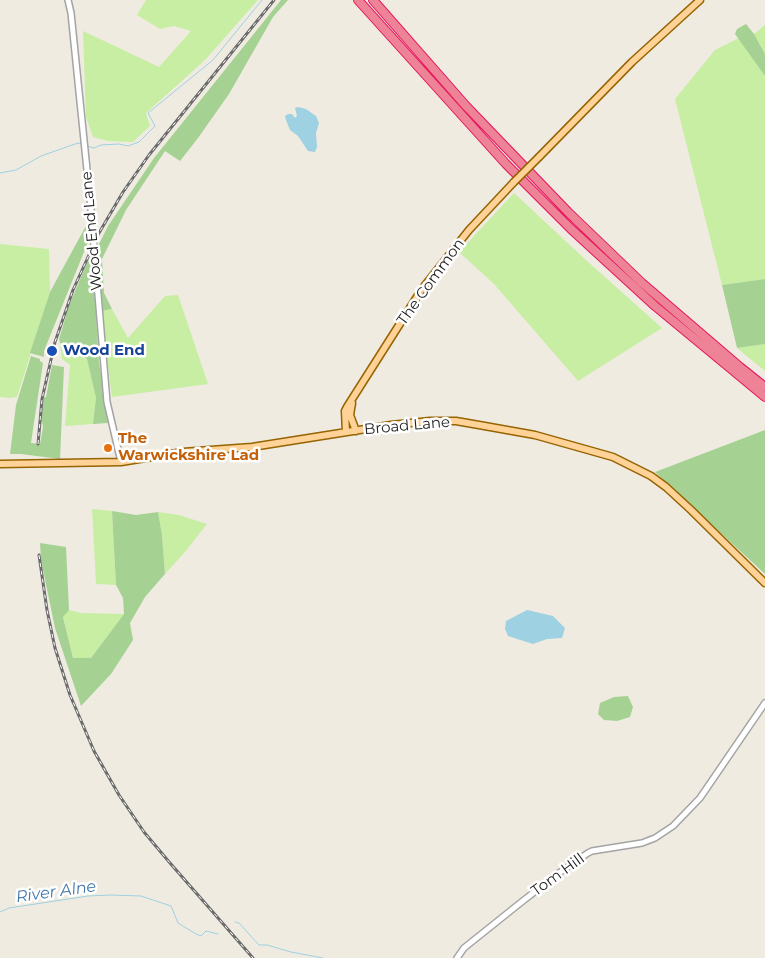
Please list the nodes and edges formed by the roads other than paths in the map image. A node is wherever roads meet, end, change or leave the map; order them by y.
1 (68, 0) edge
2 (358, 0) edge
3 (373, 0) edge
4 (700, 0) edge
5 (765, 387) edge
6 (358, 391) junction
7 (765, 397) edge
8 (356, 431) junction
9 (346, 432) junction
10 (121, 462) junction
11 (0, 464) edge
12 (765, 583) edge
13 (765, 703) edge
14 (457, 958) edge

1 - 10 street, Wood End Lane, bridge
2 - 7 highway
3 - 5 highway
4 - 6 main road, The Common, bridge
6 - 8 main road, The Common
6 - 9 main road, The Common
8 - 9 main road, Broad Lane
8 - 12 main road, Broad Lane
9 - 10 main road, Broad Lane
10 - 11 main road, Broad Lane
13 - 14 street, Tom Hill

